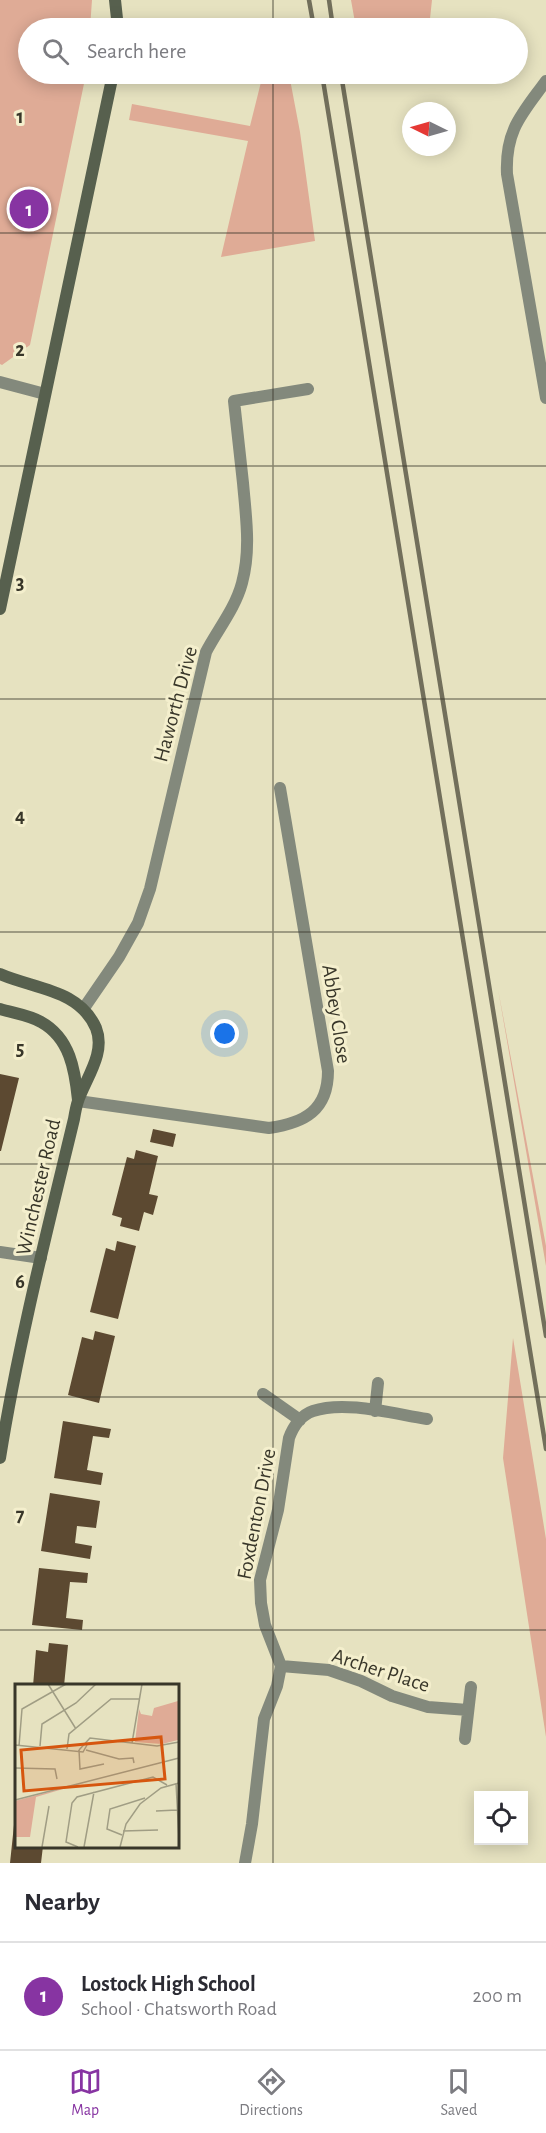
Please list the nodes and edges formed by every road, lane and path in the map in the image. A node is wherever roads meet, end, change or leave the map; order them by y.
1 (115, 0) edge
2 (117, 18) edge
3 (546, 81) edge
4 (111, 84) edge
5 (0, 382) edge
6 (308, 389) dead end
7 (45, 394) junction
8 (546, 398) edge
9 (0, 609) edge
10 (280, 788) dead end
11 (0, 974) edge
12 (84, 1008) junction
13 (0, 1009) edge
14 (78, 1101) junction
15 (0, 1252) edge
16 (41, 1258) junction
17 (378, 1383) dead end
18 (263, 1394) dead end
19 (375, 1411) junction
20 (427, 1419) dead end
21 (300, 1420) junction
22 (0, 1458) edge
23 (281, 1666) junction
24 (471, 1687) dead end
25 (468, 1710) junction
26 (465, 1739) dead end
27 (245, 1863) edge

1 - 2 street
3 - 8 street
4 - 7 street
5 - 7 street
6 - 12 street, Haworth Drive
7 - 9 street
10 - 14 street, Abbey Close
11 - 12 street
12 - 14 street
13 - 14 street
14 - 16 street, Winchester Road
15 - 16 street
16 - 22 street, Winchester Road
17 - 19 street
18 - 21 street
19 - 20 street
19 - 21 street
21 - 23 street, Foxdenton Drive
23 - 25 street, Archer Place
23 - 27 street
24 - 25 street
25 - 26 street

